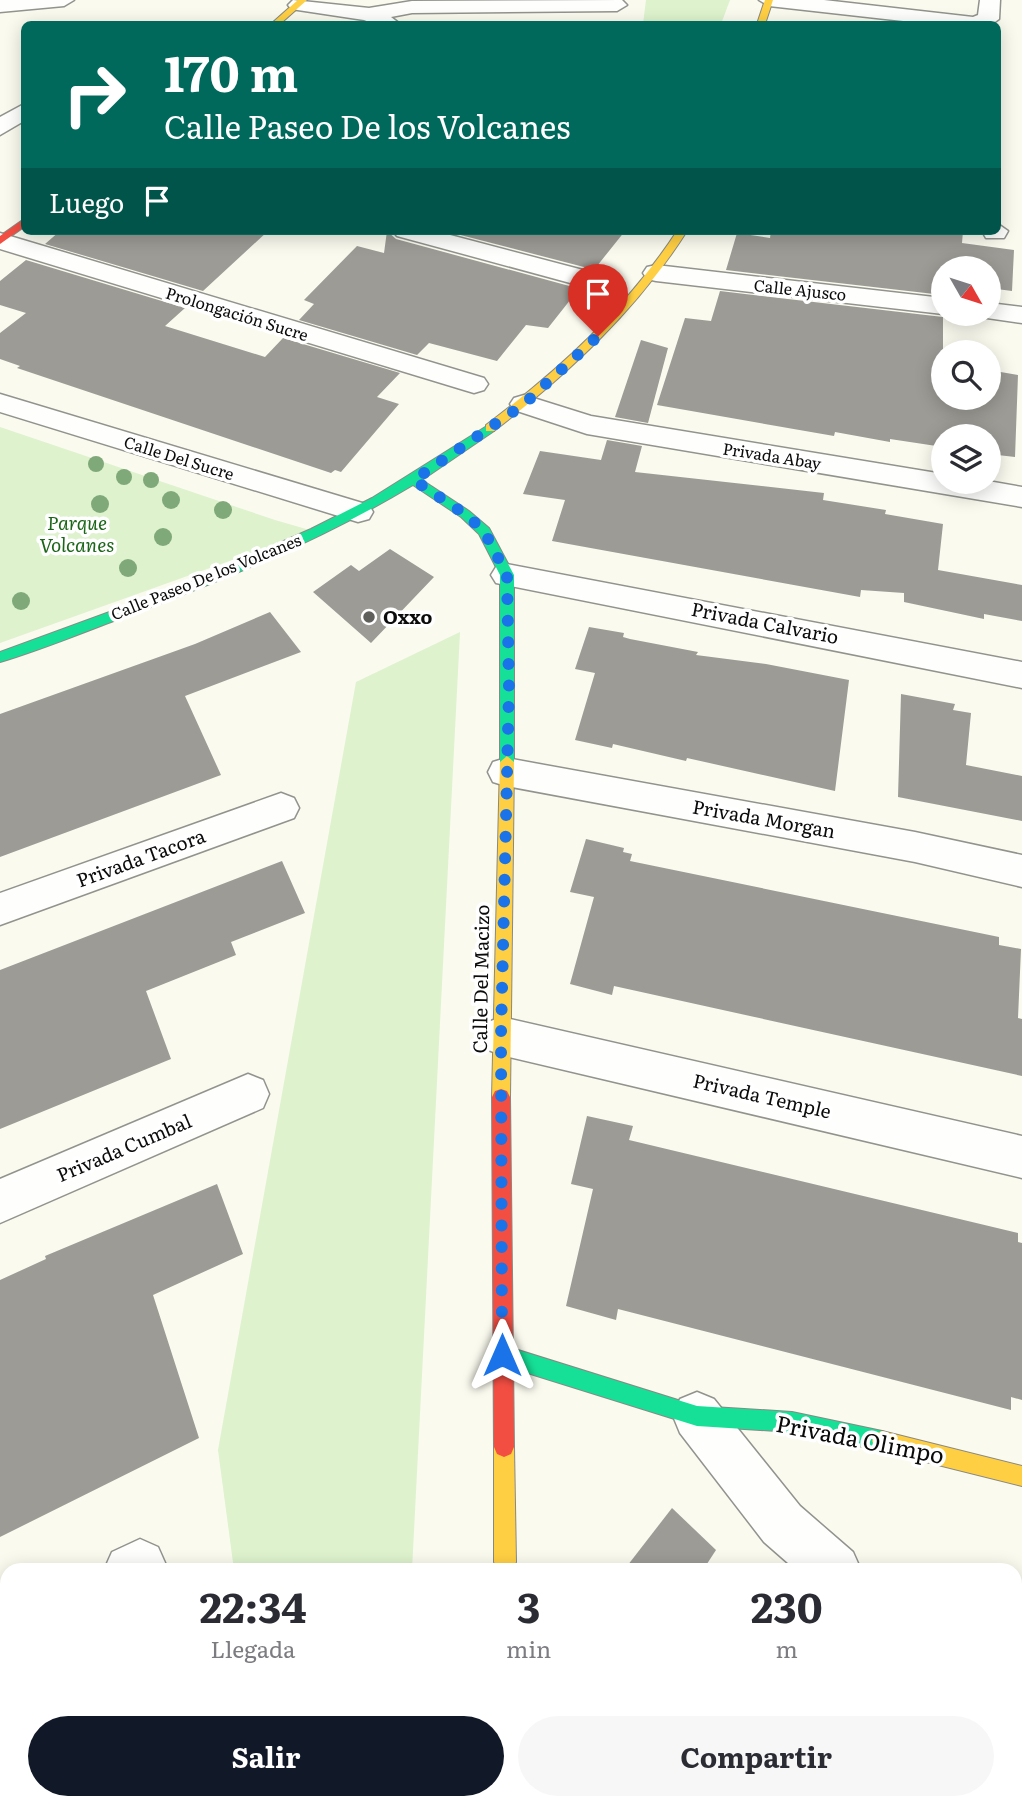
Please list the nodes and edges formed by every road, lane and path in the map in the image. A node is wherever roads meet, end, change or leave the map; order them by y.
1 (64, 0) edge
2 (769, 0) edge
3 (990, 0) edge
4 (301, 3) edge
5 (617, 5) dead end
6 (0, 6) edge
7 (369, 15) junction
8 (279, 21) edge
9 (383, 21) edge
10 (762, 21) edge
11 (955, 21) edge
12 (980, 21) edge
13 (21, 113) edge
14 (0, 128) edge
15 (21, 224) edge
16 (421, 235) edge
17 (680, 235) edge
18 (0, 241) edge
19 (656, 274) junction
20 (574, 276) dead end
21 (931, 305) edge
22 (1001, 312) edge
23 (1022, 315) edge
24 (474, 384) dead end
25 (0, 403) edge
26 (524, 404) junction
27 (414, 480) junction
28 (1022, 497) edge
29 (358, 512) junction
30 (507, 575) junction
31 (0, 657) edge
32 (1022, 676) edge
33 (506, 772) junction
34 (281, 808) dead end
35 (1022, 870) edge
36 (0, 909) edge
37 (501, 1036) junction
38 (248, 1094) dead end
39 (1022, 1157) edge
40 (0, 1202) edge
41 (502, 1355) junction
42 (697, 1416) junction
43 (1022, 1476) edge
44 (505, 1562) dead end
45 (827, 1563) edge

1 - 6 street
2 - 10 street
2 - 11 street
3 - 12 street
4 - 7 street
4 - 8 street
5 - 7 street
7 - 9 street
13 - 14 street
15 - 18 street
16 - 20 street
17 - 19 street, Calle Paseo De los Volcanes
18 - 24 street, Prolongación Sucre
19 - 21 street, Calle Ajusco
19 - 26 street, Calle Paseo De los Volcanes
22 - 23 street
25 - 29 street, Calle Del Sucre
26 - 27 street, Calle Paseo De los Volcanes
26 - 28 street, Privada Abay
27 - 29 street, Calle Paseo De los Volcanes
27 - 30 street, Calle Del Macizo
29 - 31 street, Calle Paseo De los Volcanes
30 - 32 street, Privada Calvario
30 - 33 street, Calle Del Macizo
33 - 35 street, Privada Morgan
33 - 37 street, Calle Del Macizo
34 - 36 street, Privada Tacora
37 - 39 street, Privada Temple
37 - 41 street, Calle Del Macizo
38 - 40 street, Privada Cumbal
41 - 42 street, Privada Olimpo
41 - 44 street, Calle Del Macizo
42 - 43 street, Privada Olimpo
42 - 45 street

